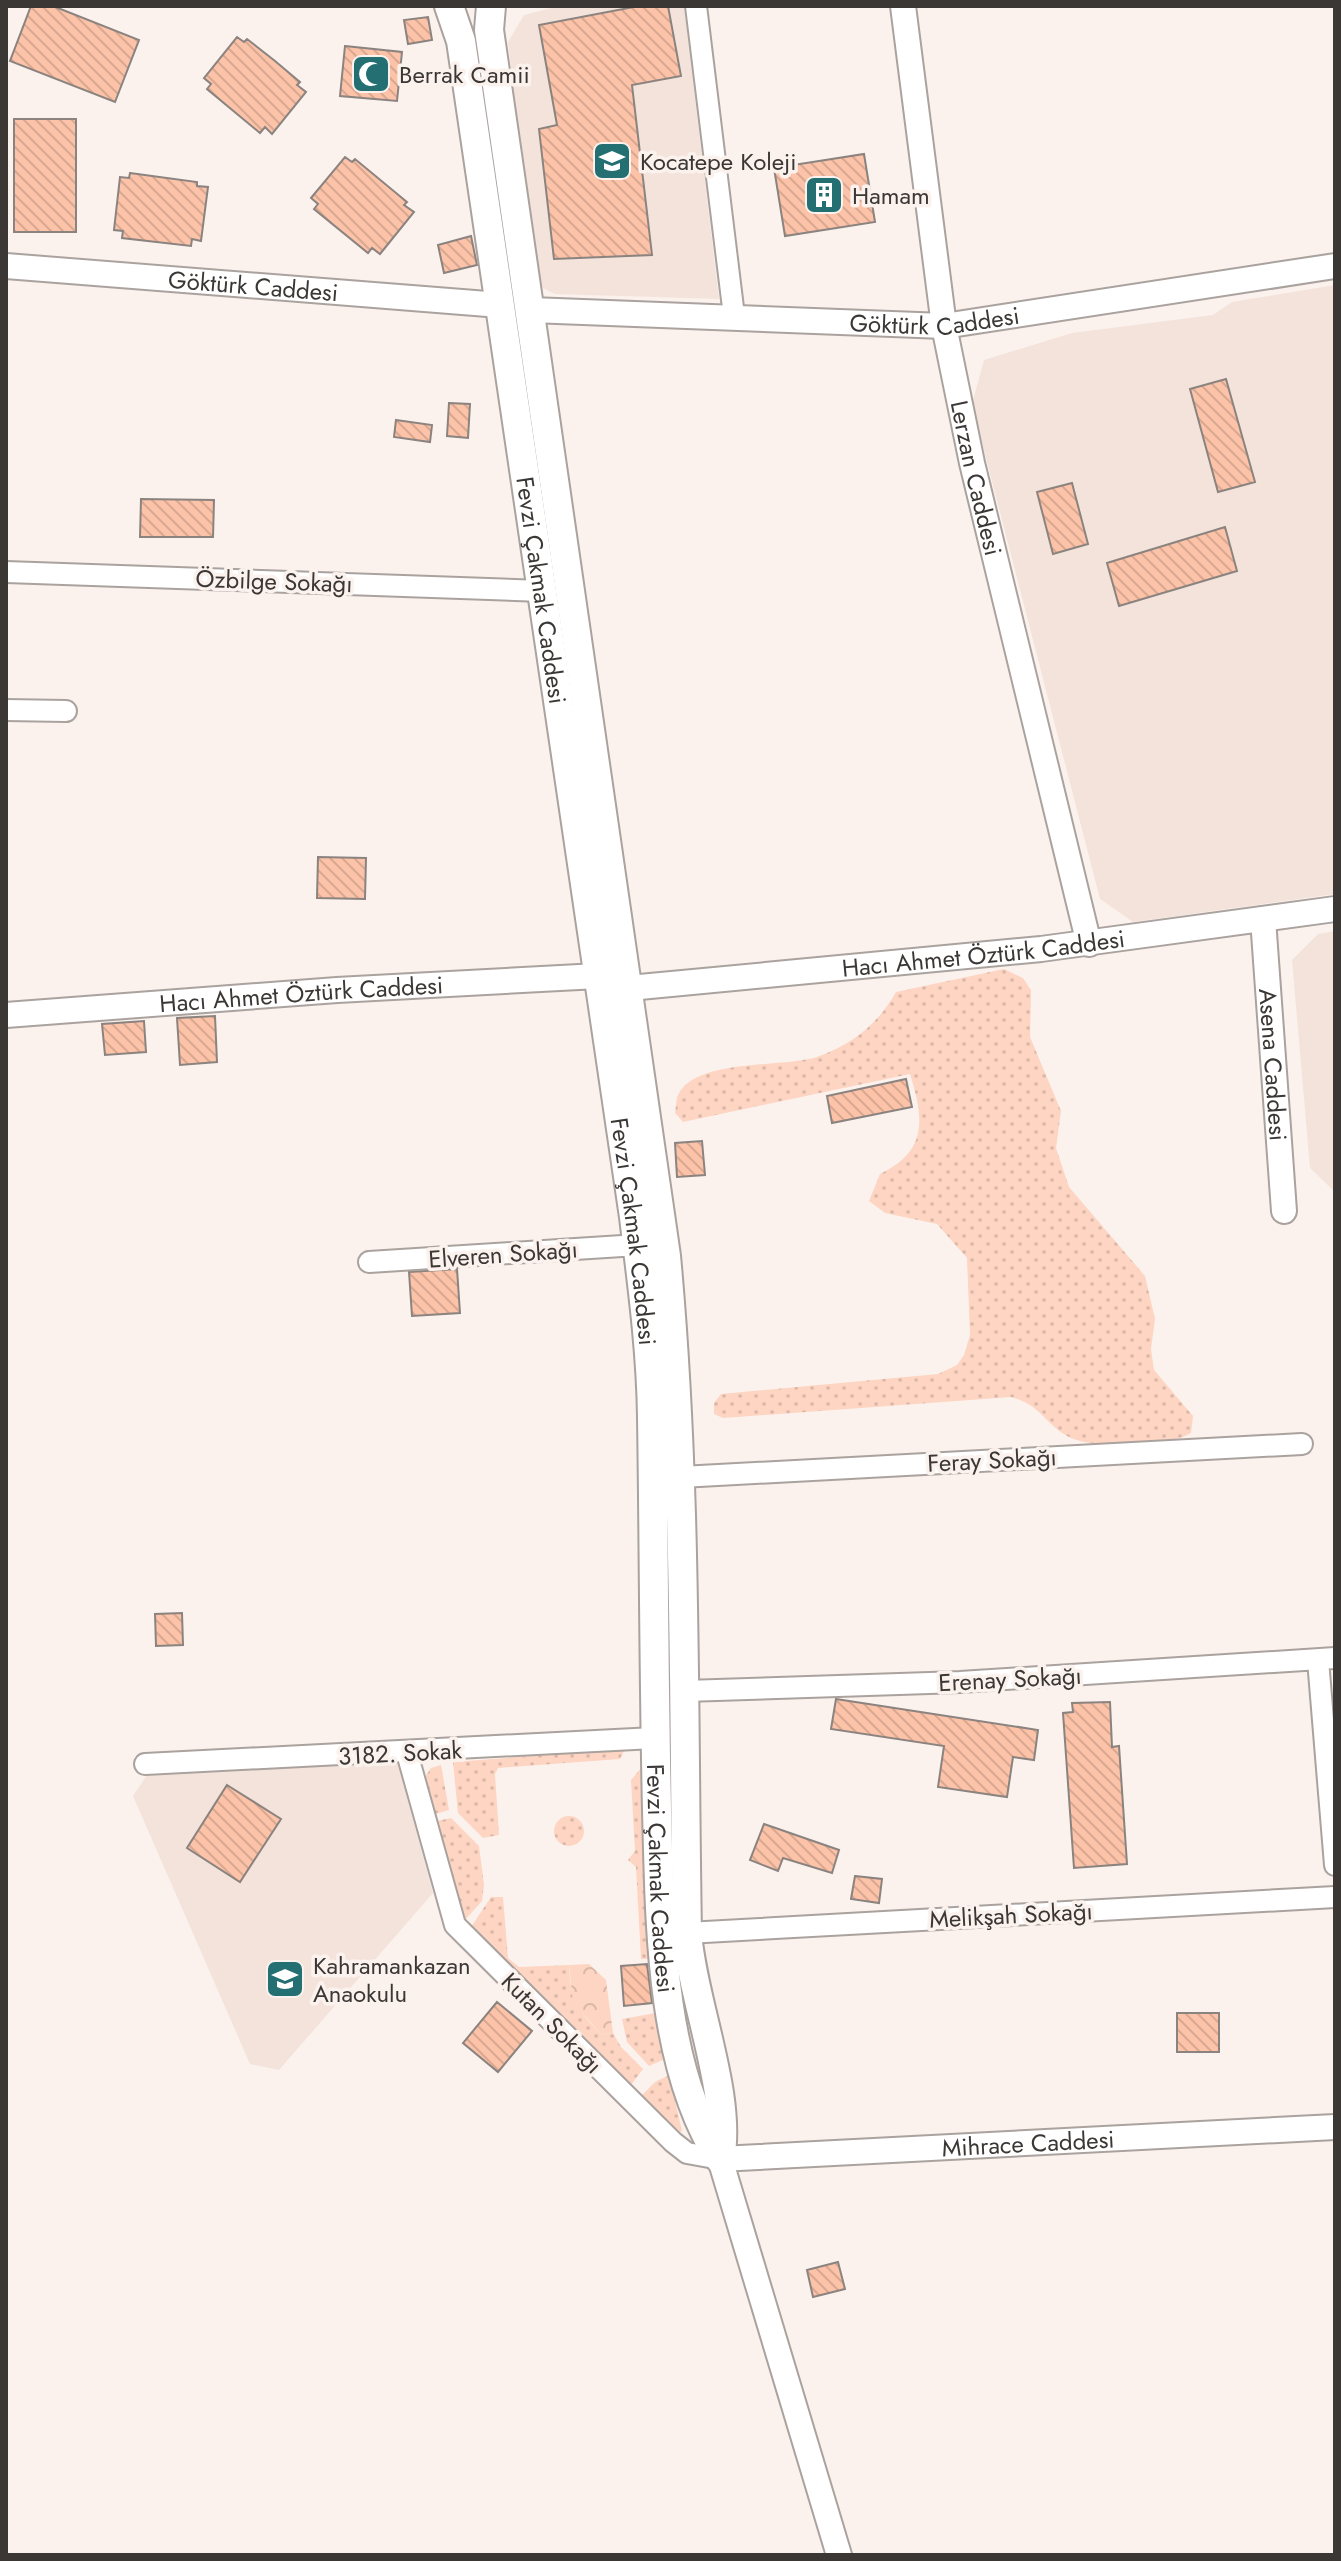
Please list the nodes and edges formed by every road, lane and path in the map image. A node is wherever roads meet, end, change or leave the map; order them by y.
1 (450, 6) edge
2 (489, 6) edge
3 (696, 6) edge
4 (903, 6) edge
5 (6, 266) edge
6 (1335, 266) edge
7 (500, 305) junction
8 (531, 310) junction
9 (734, 316) junction
10 (944, 326) junction
11 (6, 572) edge
12 (542, 591) junction
13 (6, 710) edge
14 (66, 711) dead end
15 (1335, 909) edge
16 (1263, 919) junction
17 (1089, 944) junction
18 (598, 976) junction
19 (629, 988) junction
20 (6, 1015) edge
21 (1284, 1211) dead end
22 (638, 1245) junction
23 (369, 1262) dead end
24 (1302, 1444) dead end
25 (681, 1477) junction
26 (1327, 1659) edge
27 (685, 1691) junction
28 (654, 1738) junction
29 (407, 1753) junction
30 (145, 1764) dead end
31 (1335, 1865) edge
32 (1335, 1897) edge
33 (687, 1933) junction
34 (1335, 2127) edge
35 (720, 2159) junction
36 (839, 2555) edge

1 - 2 main road
1 - 7 main road, Fevzi Çakmak Caddesi
2 - 8 main road, Fevzi Çakmak Caddesi
3 - 9 street
4 - 10 street, Lerzan Caddesi
5 - 7 street, Göktürk Caddesi
6 - 10 street, Göktürk Caddesi
7 - 8 main road
7 - 12 main road, Fevzi Çakmak Caddesi
8 - 9 street, Göktürk Caddesi
8 - 19 main road, Fevzi Çakmak Caddesi
9 - 10 street, Göktürk Caddesi
10 - 17 street, Lerzan Caddesi
11 - 12 street, Özbilge Sokağı
12 - 18 main road, Fevzi Çakmak Caddesi
13 - 14 street
15 - 16 street, Hacı Ahmet Öztürk Caddesi
16 - 17 street, Hacı Ahmet Öztürk Caddesi
16 - 21 street, Asena Caddesi
17 - 19 street, Hacı Ahmet Öztürk Caddesi
18 - 20 street, Hacı Ahmet Öztürk Caddesi
18 - 22 main road, Fevzi Çakmak Caddesi
19 - 25 main road, Fevzi Çakmak Caddesi
22 - 23 street, Elveren Sokağı
22 - 28 main road, Fevzi Çakmak Caddesi
24 - 25 street, Feray Sokağı
25 - 27 main road, Fevzi Çakmak Caddesi
26 - 27 street, Erenay Sokağı
26 - 31 street
27 - 33 main road, Fevzi Çakmak Caddesi
28 - 29 street, 3182. Sokak
28 - 35 main road, Fevzi Çakmak Caddesi
29 - 30 street, 3182. Sokak
29 - 35 street, Kutan Sokağı
32 - 33 street, Melikşah Sokağı
33 - 35 main road, Fevzi Çakmak Caddesi
34 - 35 street, Mihrace Caddesi
35 - 36 street, Fevzi Çakmak Caddesi

